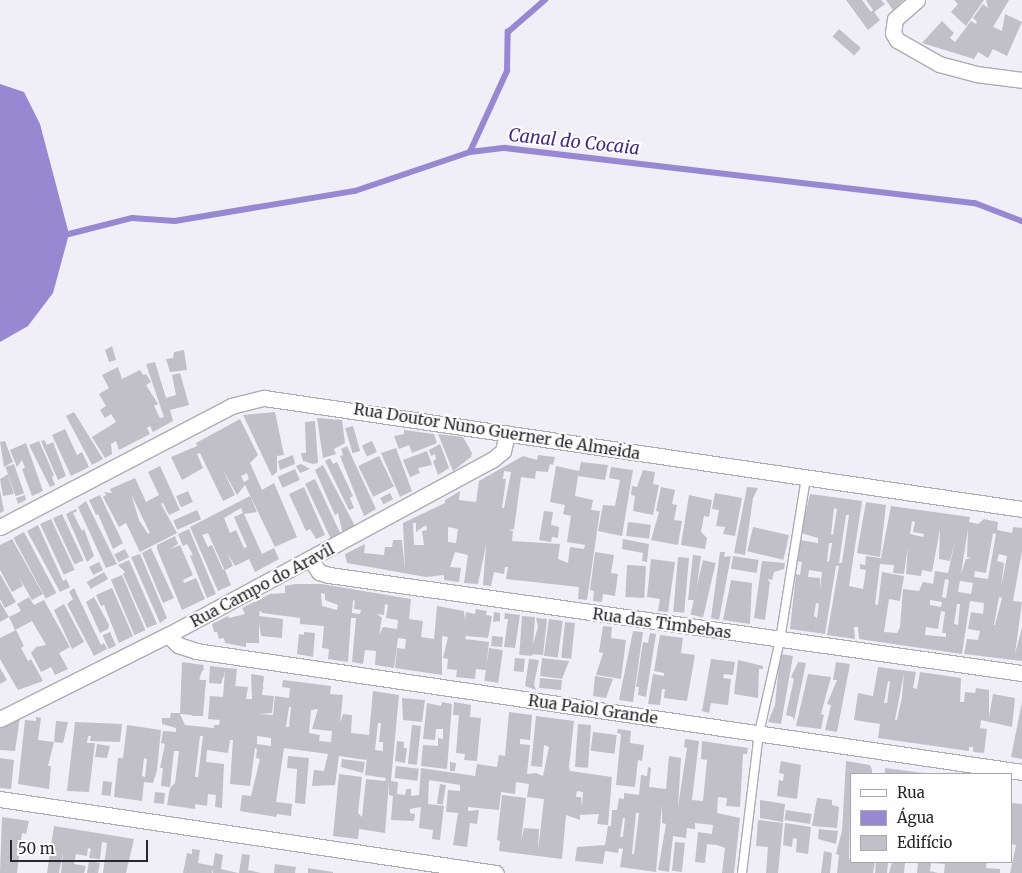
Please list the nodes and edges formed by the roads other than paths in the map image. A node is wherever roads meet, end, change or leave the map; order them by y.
1 (917, 0) edge
2 (1022, 80) edge
3 (507, 432) junction
4 (806, 478) junction
5 (1022, 509) edge
6 (0, 527) edge
7 (310, 559) junction
8 (168, 635) junction
9 (780, 640) junction
10 (1022, 673) edge
11 (0, 719) edge
12 (759, 733) junction
13 (1022, 772) edge
14 (0, 799) edge
15 (496, 873) edge
16 (742, 873) edge

1 - 2 street
3 - 4 street, Rua Doutor Nuno Guerner de Almeida
3 - 6 street, Rua Doutor Nuno Guerner de Almeida
3 - 7 street, Rua Campo do Aravil
4 - 5 street, Rua Doutor Nuno Guerner de Almeida
4 - 9 lane
7 - 8 street, Rua Campo do Aravil
7 - 9 street, Rua das Timbebas
8 - 11 street, Rua Campo do Aravil
8 - 12 street, Rua Paiol Grande
9 - 10 street, Rua das Timbebas
9 - 12 lane
12 - 13 street, Rua Paiol Grande
12 - 16 lane
14 - 15 street

